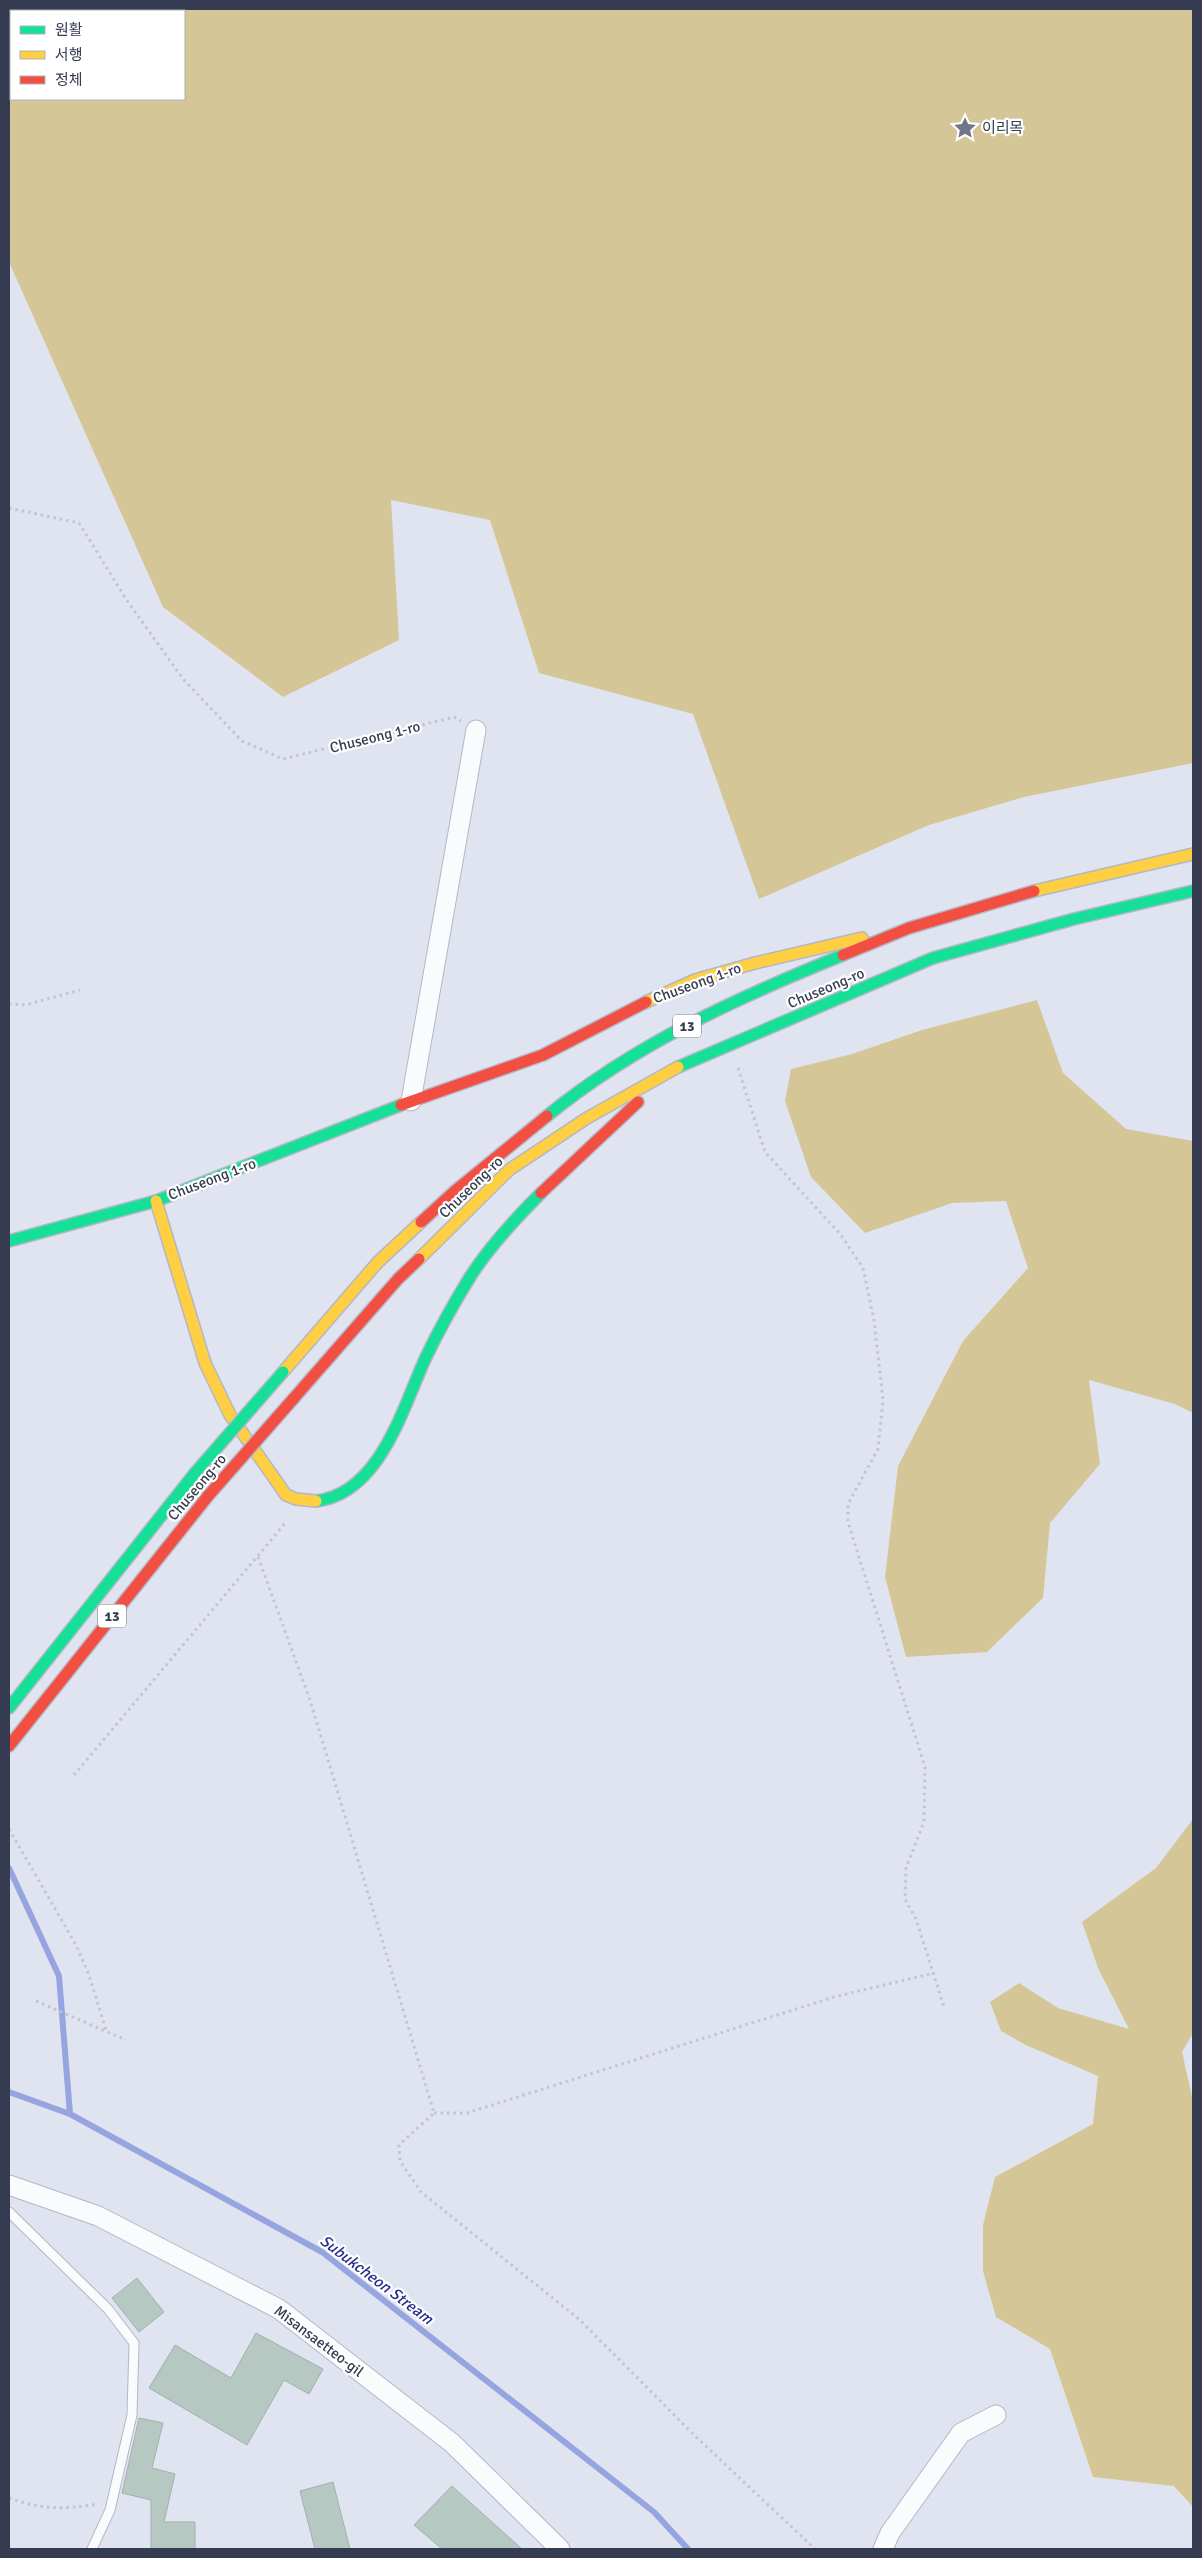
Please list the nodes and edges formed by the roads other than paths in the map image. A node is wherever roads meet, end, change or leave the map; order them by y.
1 (476, 730) road end
2 (1193, 854) edge
3 (1193, 891) edge
4 (909, 928) junction
5 (676, 1068) junction
6 (411, 1101) junction
7 (156, 1201) junction
8 (9, 1241) edge
9 (9, 1708) edge
10 (12, 1741) edge
11 (9, 2185) edge
12 (9, 2212) edge
13 (996, 2415) dead end
14 (92, 2549) edge
15 (560, 2549) edge
16 (883, 2549) edge

1 - 6 street
2 - 4 main road, Chuseong-ro / 13
3 - 5 main road, Chuseong-ro / 13
4 - 6 main road, Chuseong 1-ro
4 - 9 main road, Chuseong-ro / 13, bridge
5 - 7 main road
5 - 10 main road, Chuseong-ro / 13, bridge
6 - 7 main road, Chuseong 1-ro
7 - 8 main road, Chuseong 1-ro
11 - 15 street, Misansaetteo-gil
12 - 14 lane
13 - 16 street

